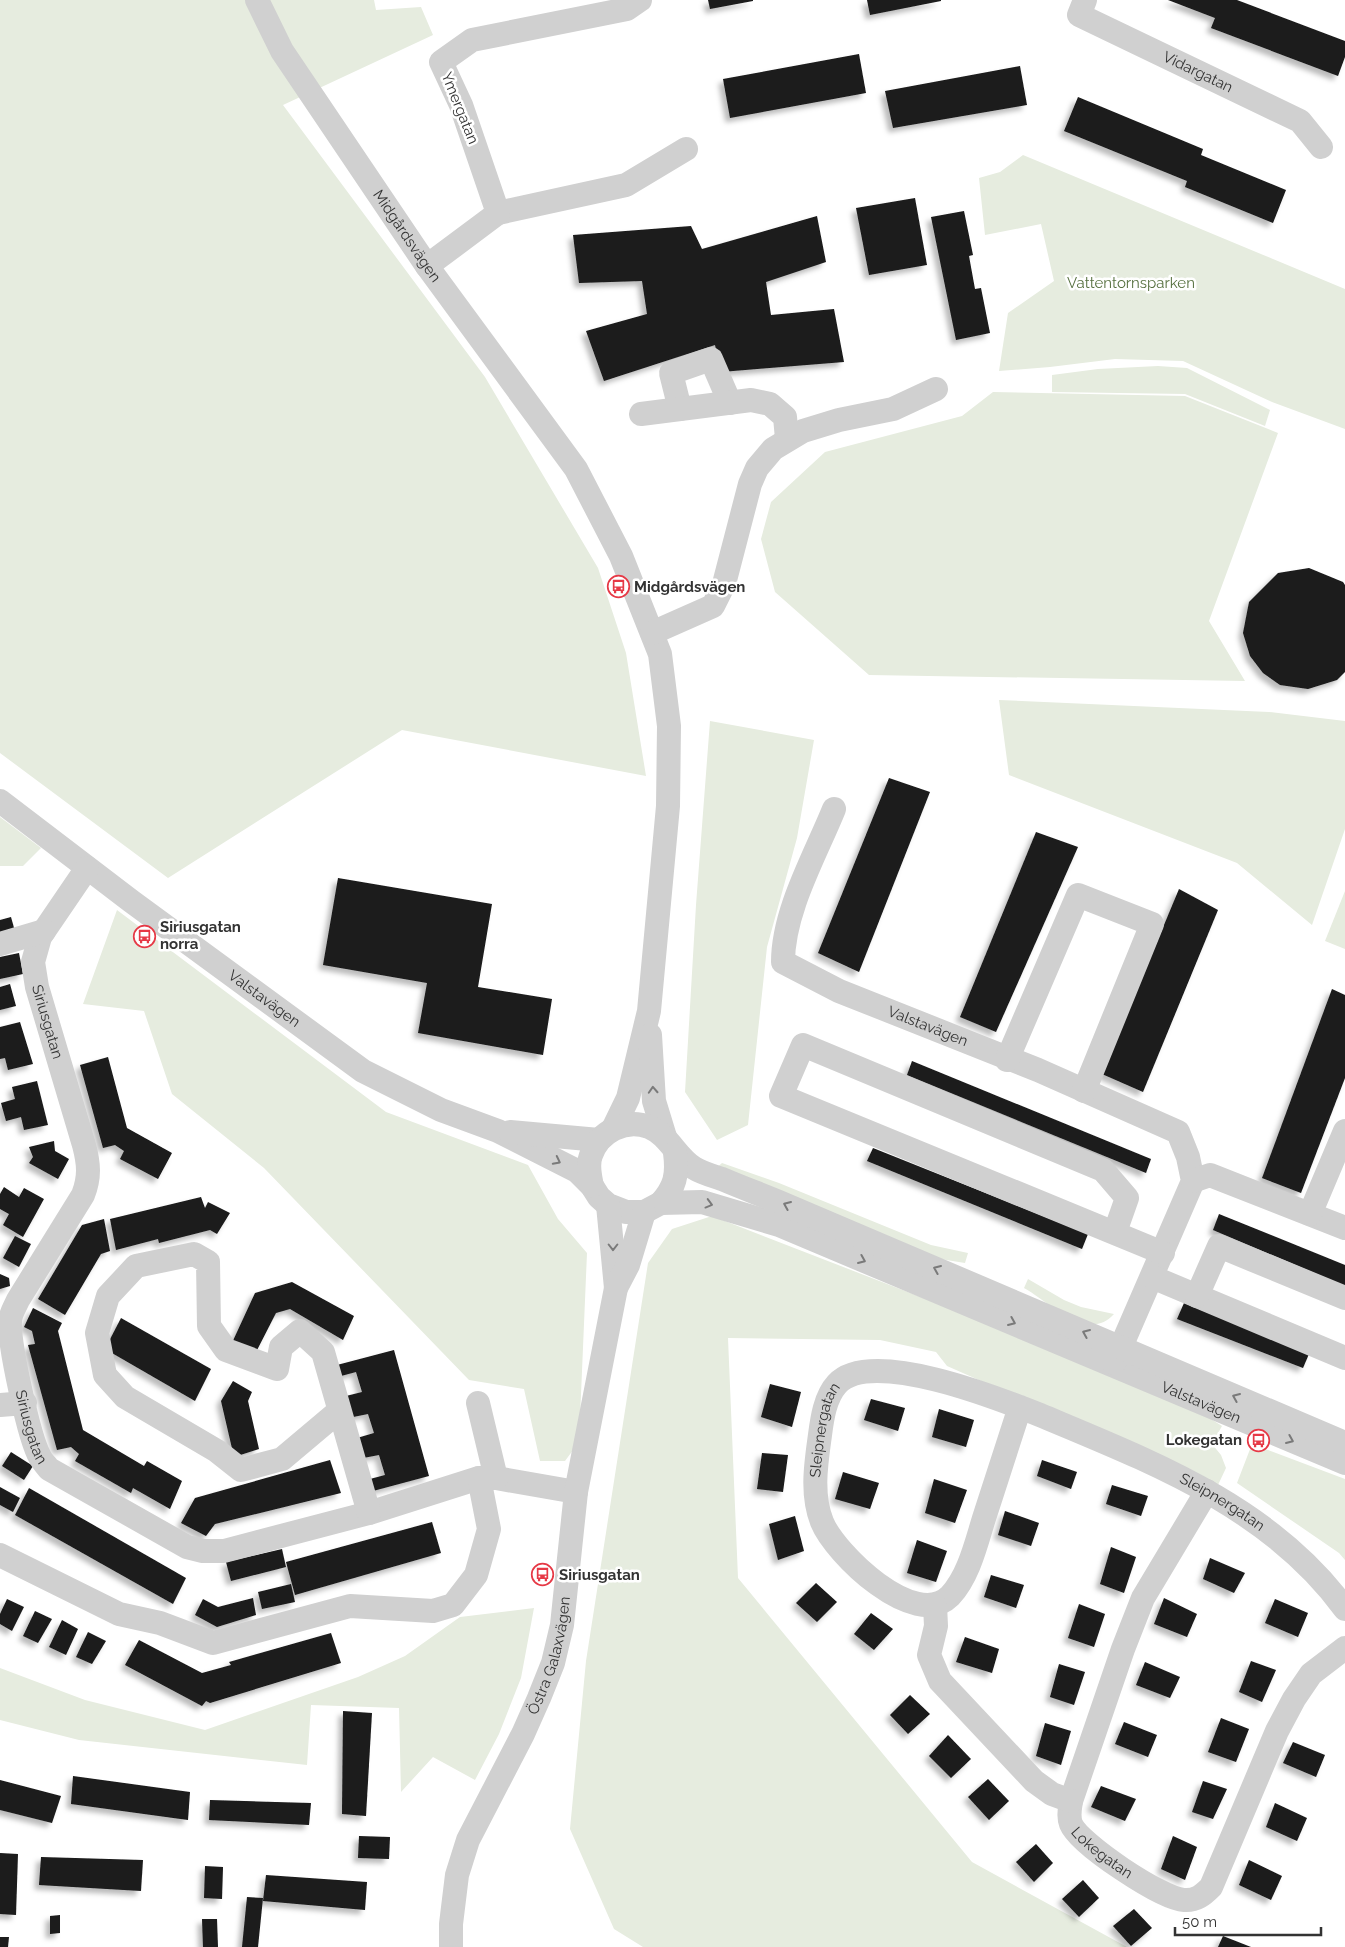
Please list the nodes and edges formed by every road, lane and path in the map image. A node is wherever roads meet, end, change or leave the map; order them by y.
1 (257, 0) edge
2 (640, 0) edge
3 (1085, 0) edge
4 (1321, 147) dead end
5 (686, 149) dead end
6 (498, 213) junction
7 (427, 266) junction
8 (936, 389) dead end
9 (730, 403) junction
10 (680, 409) junction
11 (641, 414) dead end
12 (787, 439) junction
13 (652, 633) junction
14 (0, 801) edge
15 (834, 808) dead end
16 (87, 868) junction
17 (44, 931) junction
18 (0, 944) edge
19 (649, 1011) junction
20 (1007, 1060) junction
21 (1084, 1091) junction
22 (498, 1131) junction
23 (1345, 1131) edge
24 (606, 1134) junction
25 (670, 1145) junction
26 (1193, 1181) junction
27 (592, 1186) junction
28 (608, 1205) junction
29 (652, 1208) junction
30 (1310, 1214) junction
31 (1345, 1228) edge
32 (1114, 1232) junction
33 (1162, 1253) junction
34 (1152, 1277) junction
35 (616, 1288) junction
36 (1197, 1296) junction
37 (1345, 1298) edge
38 (1117, 1356) junction
39 (1345, 1358) edge
40 (25, 1403) junction
41 (478, 1403) dead end
42 (0, 1404) edge
43 (1020, 1407) junction
44 (339, 1410) junction
45 (1345, 1442) edge
46 (1345, 1463) edge
47 (488, 1478) junction
48 (1207, 1491) junction
49 (576, 1492) junction
50 (369, 1513) junction
51 (0, 1555) edge
52 (935, 1605) junction
53 (1345, 1609) edge
54 (1345, 1648) edge
55 (1071, 1801) junction
56 (451, 1947) edge

1 - 7 street, Midgårdsvägen
2 - 6 street, Ymergatan
3 - 4 street, Vidargatan
5 - 6 street
6 - 7 street
7 - 13 street, Midgårdsvägen
8 - 12 street
9 - 10 street
9 - 10 street
9 - 12 street
10 - 11 street
12 - 13 street
13 - 19 street, Midgårdsvägen
14 - 16 street, Valstavägen
15 - 20 street, Valstavägen
16 - 17 street, Siriusgatan
16 - 22 street, Valstavägen
17 - 18 street
17 - 40 street, Siriusgatan
19 - 24 street, Midgårdsvägen
25 -> 19 street, Midgårdsvägen
20 - 21 street, Valstavägen
20 - 21 street
21 - 26 street, Valstavägen
22 - 24 street, Valstavägen
22 -> 27 street, Valstavägen
23 - 30 street
24 - 25 street, Valstavägen
24 - 27 street
25 - 29 street
38 -> 25 street, Valstavägen
26 - 30 street
26 - 33 street
27 - 28 street, Valstavägen
28 - 29 street, Valstavägen
28 -> 35 street, Östra Galaxvägen
29 - 35 street, Östra Galaxvägen
29 -> 38 street, Valstavägen
30 - 31 street
32 - 32 street
32 - 33 street
33 - 34 street
34 - 36 street
34 - 38 street
35 - 49 street, Östra Galaxvägen
36 - 37 street
36 - 39 street
45 -> 38 street, Valstavägen
38 -> 46 street, Valstavägen
40 - 42 street
40 - 50 street, Siriusgatan
41 - 47 street
43 - 48 street, Sleipnergatan
43 - 52 street
43 - 52 street, Sleipnergatan
44 - 44 street
44 - 50 street
47 - 49 street, Siriusgatan
47 - 50 street, Siriusgatan
47 - 51 street
48 - 53 street, Sleipnergatan
48 - 55 street, Lokegatan
49 - 56 street, Östra Galaxvägen
52 - 55 street
54 - 55 street, Lokegatan

